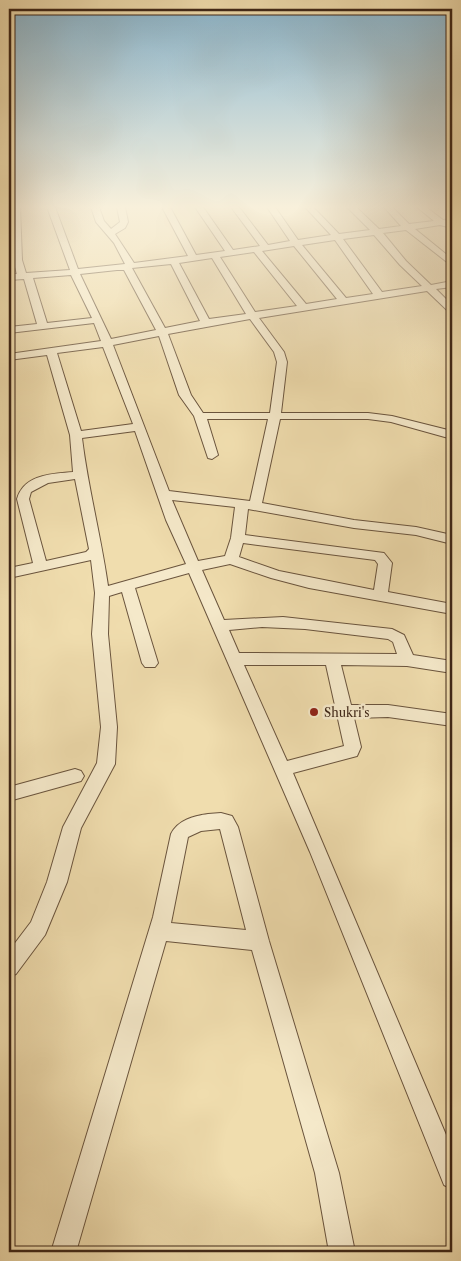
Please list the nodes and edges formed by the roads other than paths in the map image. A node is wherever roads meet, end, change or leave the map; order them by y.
1 (20, 266) edge
2 (72, 266) edge
3 (129, 266) joint
4 (177, 266) edge
5 (220, 266) edge
6 (273, 266) edge
7 (315, 266) edge
8 (358, 266) edge
9 (406, 266) edge
10 (75, 273) junction
11 (25, 276) junction
12 (9, 277) edge
13 (452, 284) edge
14 (429, 287) junction
15 (379, 296) junction
16 (343, 301) junction
17 (303, 307) junction
18 (452, 310) edge
19 (253, 316) junction
20 (98, 320) junction
21 (206, 323) junction
22 (43, 327) junction
23 (9, 330) edge
24 (162, 332) junction
25 (107, 343) junction
26 (51, 352) junction
27 (9, 357) edge
28 (200, 416) junction
29 (276, 416) junction
30 (140, 427) junction
31 (76, 435) junction
32 (452, 435) edge
33 (212, 455) dead end
34 (80, 475) junction
35 (164, 495) junction
36 (16, 500) edge
37 (248, 505) junction
38 (238, 538) junction
39 (452, 540) edge
40 (96, 550) junction
41 (231, 558) junction
42 (40, 565) junction
43 (193, 567) junction
44 (9, 573) edge
45 (127, 586) junction
46 (102, 593) junction
47 (380, 595) junction
48 (452, 610) edge
49 (218, 626) junction
50 (233, 658) junction
51 (332, 658) junction
52 (407, 660) junction
53 (150, 663) dead end
54 (452, 666) edge
55 (345, 712) junction
56 (452, 720) edge
57 (282, 769) junction
58 (75, 776) dead end
59 (9, 794) edge
60 (160, 931) junction
61 (259, 941) junction
62 (9, 967) edge
63 (452, 1177) edge
64 (63, 1252) edge
65 (342, 1252) edge

1 - 11 street
2 - 10 street
3 - 10 street
3 - 24 street
4 - 21 street
5 - 19 street
6 - 17 street
7 - 16 street
8 - 15 street
9 - 14 street
10 - 11 street
10 - 20 street
11 - 12 street
11 - 22 street
13 - 14 street
14 - 15 street
14 - 18 street
15 - 16 street
16 - 17 street
17 - 19 street
19 - 21 street
19 - 29 street
20 - 22 street
20 - 25 street
21 - 24 street
22 - 23 street
24 - 25 street
24 - 28 street
25 - 26 street
25 - 30 street
26 - 27 street
26 - 31 street
28 - 29 street
28 - 33 street
29 - 32 street
29 - 37 street
30 - 31 street
30 - 35 street
31 - 34 street
34 - 36 street
34 - 40 street
35 - 37 street
35 - 43 street
36 - 42 street
37 - 38 street
37 - 39 street
38 - 41 street
38 - 47 street
40 - 42 street
40 - 46 street
41 - 43 street
41 - 47 street
42 - 44 street
43 - 45 street
43 - 49 street
45 - 46 street
45 - 53 street
46 - 62 street
47 - 48 street
49 - 50 street
49 - 52 street
50 - 51 street
50 - 57 street
51 - 52 street
51 - 55 street
52 - 54 street
55 - 56 street
55 - 57 street
57 - 63 street
58 - 59 street
60 - 61 street
60 - 61 street
60 - 64 street
61 - 65 street

